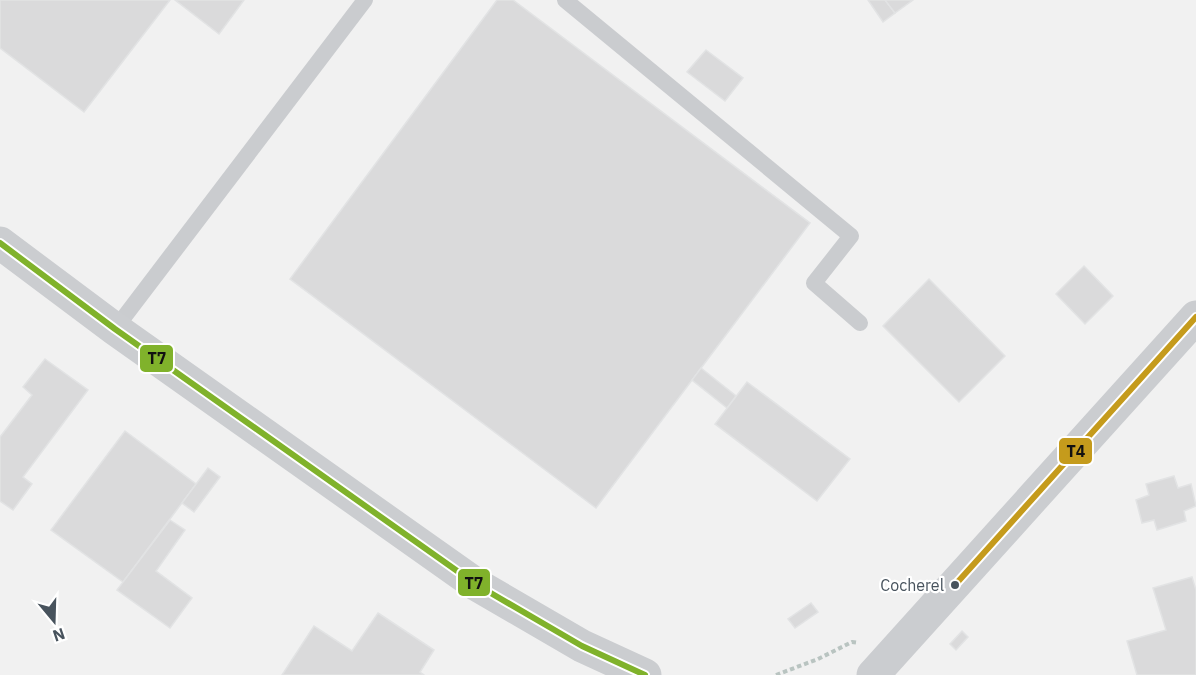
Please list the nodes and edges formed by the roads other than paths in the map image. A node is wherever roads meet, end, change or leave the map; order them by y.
1 (365, 0) edge
2 (565, 0) edge
3 (0, 243) edge
4 (1196, 317) edge
5 (860, 323) dead end
6 (115, 329) junction
7 (645, 675) edge
8 (873, 675) edge

1 - 6 lane
2 - 5 lane
3 - 6 street
4 - 8 street
6 - 7 street

